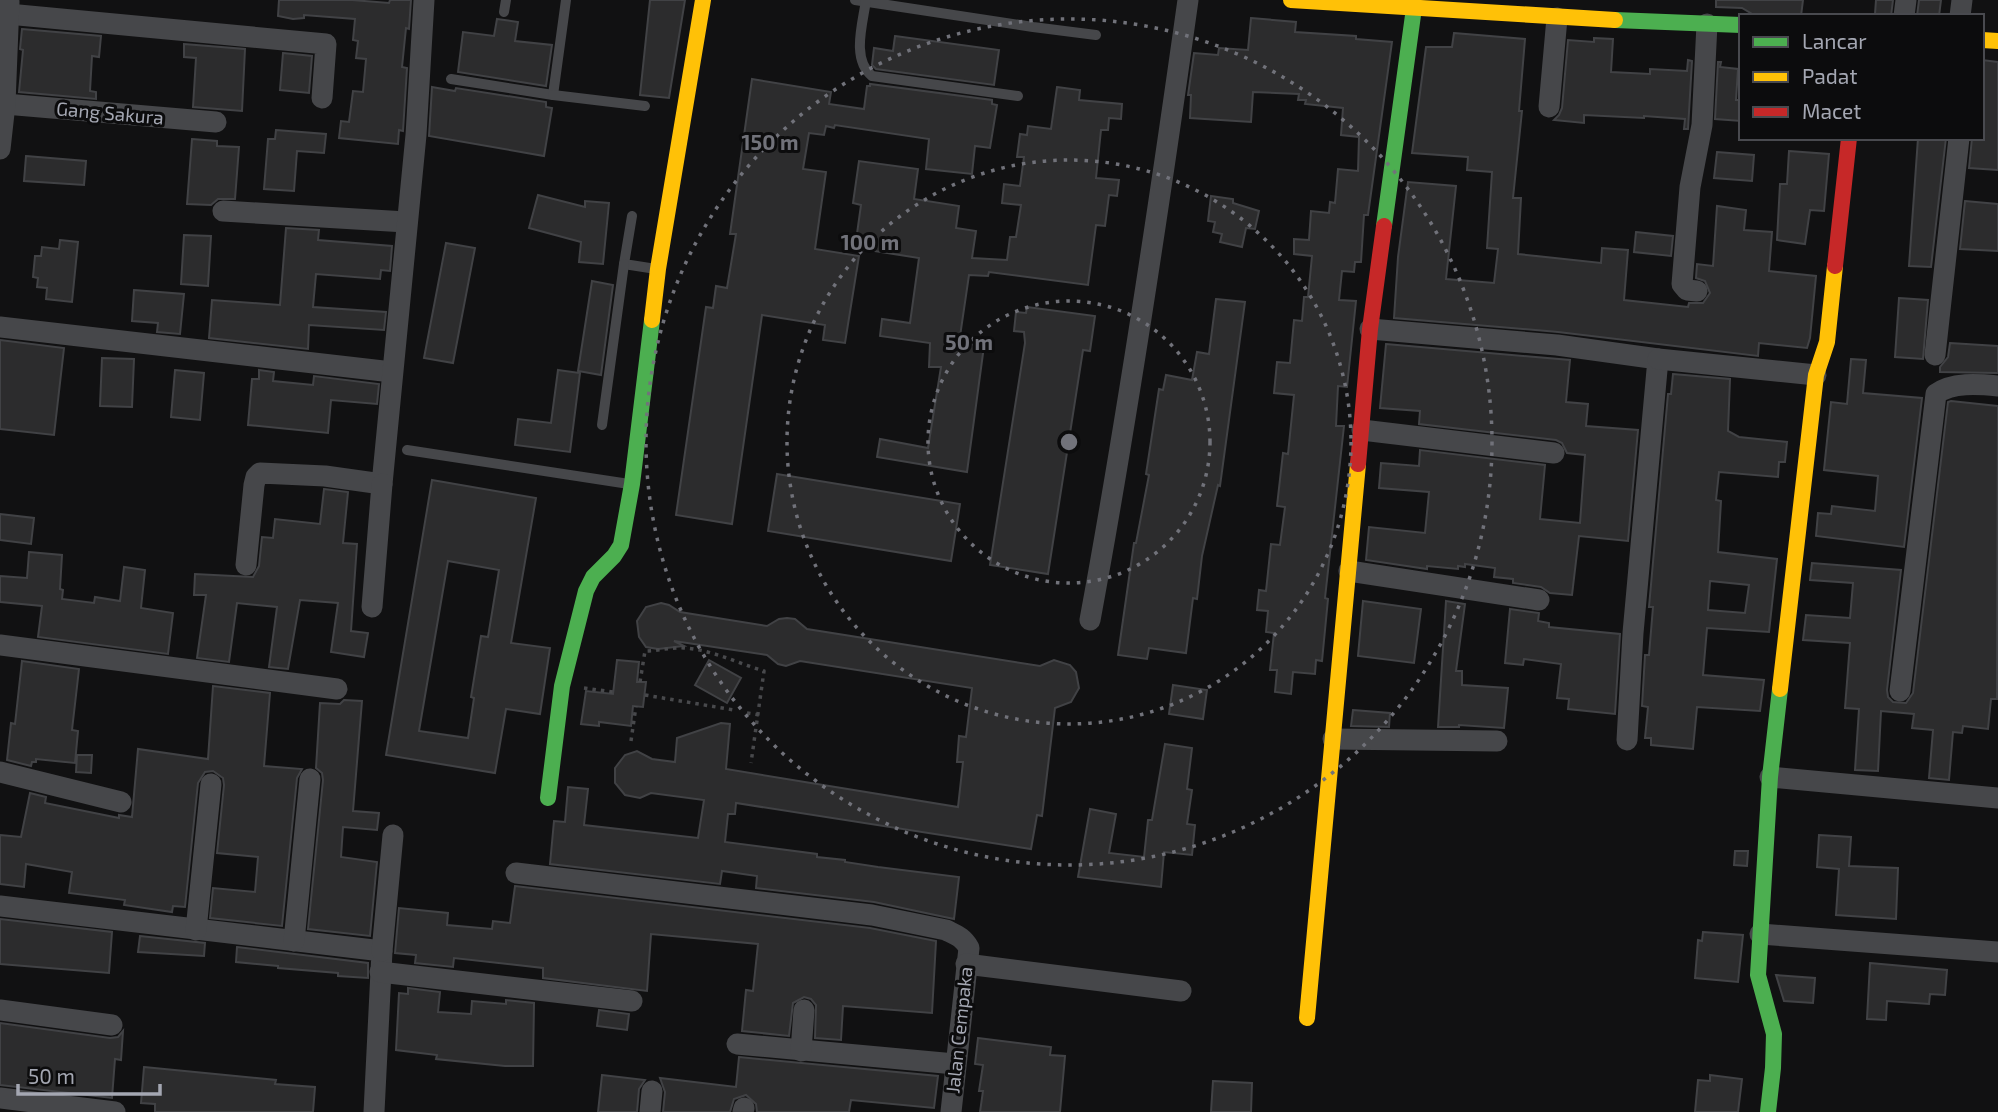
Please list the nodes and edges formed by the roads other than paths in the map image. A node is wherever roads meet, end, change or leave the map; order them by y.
1 (424, 0) edge
2 (506, 0) edge
3 (566, 0) edge
4 (703, 0) edge
5 (1188, 0) edge
6 (1291, 0) edge
7 (862, 1) edge
8 (1467, 6) edge
9 (8, 7) edge
10 (1414, 8) junction
11 (504, 12) dead end
12 (1557, 18) junction
13 (1707, 24) junction
14 (1739, 25) edge
15 (1096, 34) dead end
16 (451, 79) dead end
17 (553, 95) junction
18 (1018, 96) dead end
19 (322, 98) dead end
20 (5, 104) junction
21 (645, 106) dead end
22 (1549, 107) dead end
23 (216, 122) dead end
24 (1849, 140) edge
25 (1959, 140) edge
26 (0, 149) edge
27 (223, 211) dead end
28 (632, 216) dead end
29 (406, 222) junction
30 (624, 264) junction
31 (658, 269) junction
32 (1697, 291) dead end
33 (0, 327) edge
34 (1370, 329) junction
35 (1935, 355) dead end
36 (1658, 359) junction
37 (392, 372) junction
38 (1816, 375) junction
39 (1998, 386) edge
40 (602, 425) dead end
41 (1362, 430) junction
42 (407, 450) dead end
43 (1553, 453) dead end
44 (382, 484) junction
45 (632, 484) junction
46 (246, 565) dead end
47 (1349, 571) junction
48 (1539, 600) dead end
49 (372, 607) dead end
50 (1090, 620) dead end
51 (0, 645) edge
52 (337, 689) dead end
53 (1900, 691) dead end
54 (1333, 739) junction
55 (1627, 740) dead end
56 (1497, 741) dead end
57 (0, 772) edge
58 (1770, 777) junction
59 (310, 779) dead end
60 (211, 784) dead end
61 (548, 798) dead end
62 (1998, 798) edge
63 (121, 802) dead end
64 (393, 835) dead end
65 (516, 873) dead end
66 (0, 906) edge
67 (196, 930) junction
68 (1759, 933) junction
69 (294, 941) junction
70 (382, 951) junction
71 (1998, 952) edge
72 (967, 956) junction
73 (380, 972) junction
74 (1181, 990) dead end
75 (632, 1001) dead end
76 (0, 1010) edge
77 (804, 1010) dead end
78 (1307, 1018) dead end
79 (112, 1025) dead end
80 (737, 1044) dead end
81 (801, 1051) junction
82 (955, 1064) junction
83 (0, 1098) edge
84 (115, 1112) edge
85 (374, 1112) edge
86 (951, 1112) edge
87 (1768, 1112) edge

1 - 29 street
2 - 11 lane
3 - 17 lane
4 - 31 street
5 - 50 street
6 - 10 street
7 - 15 lane
7 - 18 lane
8 - 10 street
8 - 12 street
9 - 19 street
9 - 20 street
10 - 34 street
12 - 13 street
12 - 22 street
13 - 14 street
13 - 32 street
16 - 17 lane
17 - 21 lane
20 - 23 street, Gang Sakura
20 - 26 street
24 - 38 street
25 - 35 street
27 - 29 street
28 - 30 lane
29 - 37 street
30 - 31 lane
30 - 40 lane
31 - 45 street
33 - 37 street
34 - 36 street
34 - 41 street
36 - 38 street
36 - 55 street
37 - 44 street
38 - 58 street
39 - 53 street
41 - 43 street
41 - 47 street
42 - 45 lane
44 - 46 street
44 - 49 street
45 - 61 street
47 - 48 street
47 - 54 street
51 - 52 street
54 - 56 street
54 - 78 street
57 - 63 street
58 - 62 street
58 - 68 street
59 - 69 street
60 - 67 street
64 - 70 street
65 - 72 street
66 - 67 street
67 - 69 street
68 - 71 street
68 - 87 street
69 - 70 street
70 - 73 street
72 - 74 street
72 - 82 street, Jalan Cempaka
73 - 75 street
73 - 85 street
76 - 79 street
77 - 81 street
80 - 81 street
81 - 82 street
82 - 86 street, Jalan Cempaka
83 - 84 street

